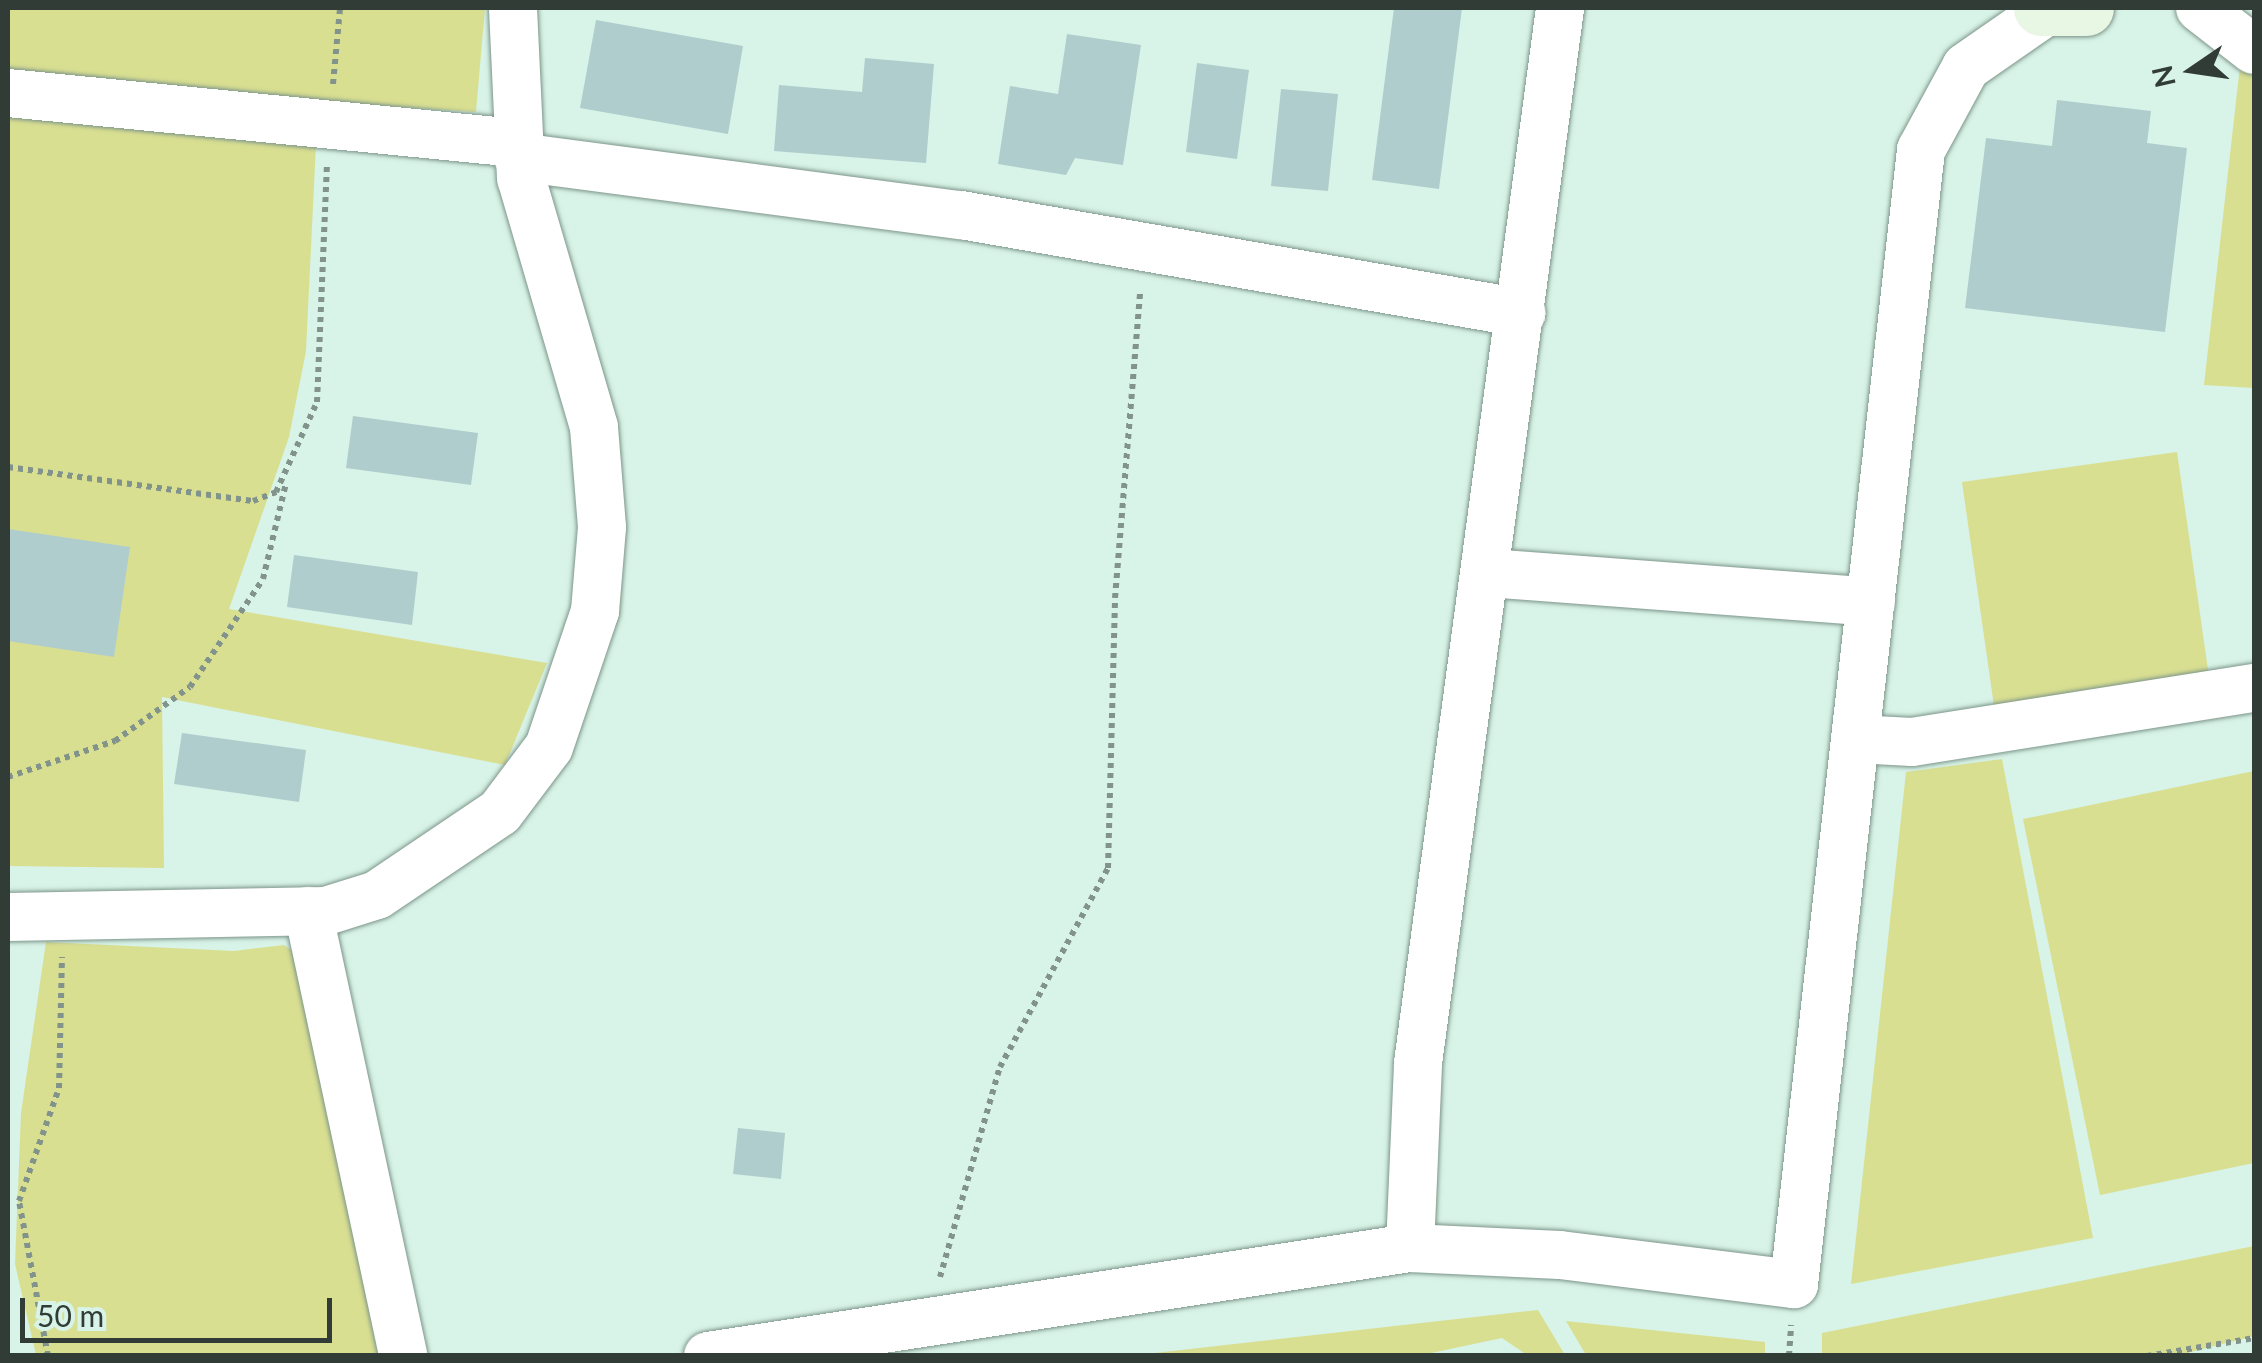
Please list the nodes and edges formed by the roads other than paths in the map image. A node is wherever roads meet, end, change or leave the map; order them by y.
1 (513, 8) edge
2 (1560, 8) edge
3 (1984, 8) edge
4 (2058, 8) edge
5 (2200, 8) edge
6 (2254, 50) edge
7 (1955, 80) junction
8 (8, 93) edge
9 (517, 150) junction
10 (1522, 313) junction
11 (1490, 573) junction
12 (1871, 602) junction
13 (2254, 688) edge
14 (1856, 740) junction
15 (308, 910) junction
16 (8, 917) edge
17 (1410, 1248) junction
18 (403, 1356) edge
19 (708, 1356) edge

1 - 9 street
2 - 10 street
3 - 7 street
4 - 7 street
5 - 6 street
7 - 12 street
8 - 9 street
9 - 10 street
9 - 15 street
10 - 11 street
11 - 12 street
11 - 17 street
12 - 14 street
13 - 14 street
14 - 17 street
15 - 16 street
15 - 18 street
17 - 19 street

